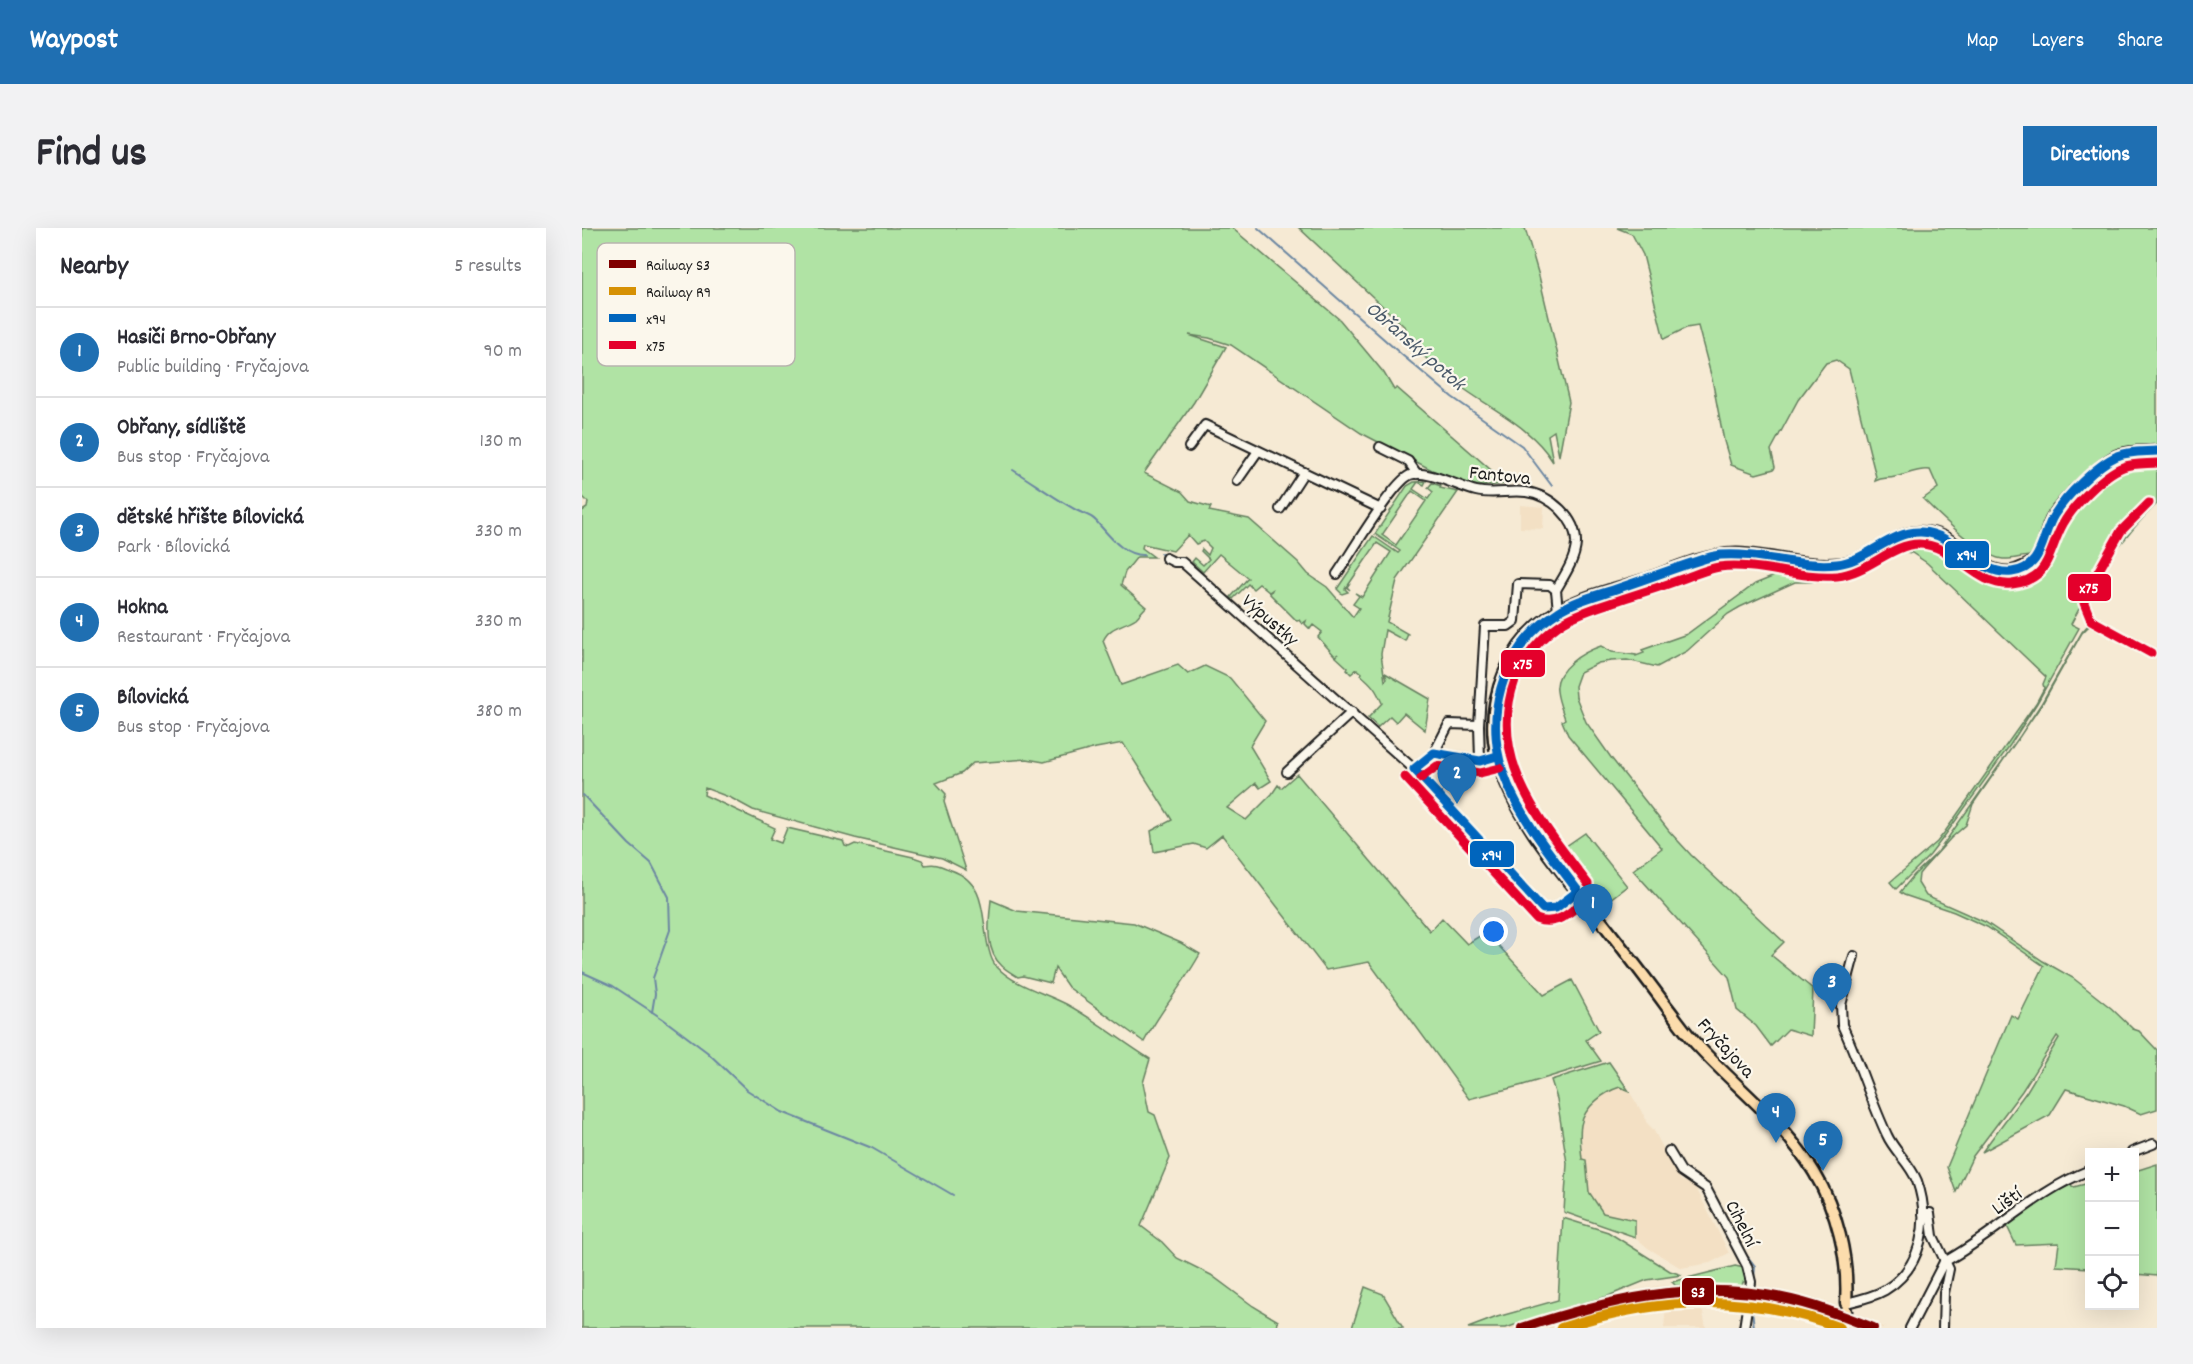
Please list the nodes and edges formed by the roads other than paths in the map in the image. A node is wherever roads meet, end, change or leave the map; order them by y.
1 (1189, 447) dead end
2 (1380, 447) dead end
3 (1258, 451) junction
4 (2157, 451) edge
5 (1304, 472) junction
6 (1417, 474) junction
7 (1237, 481) dead end
8 (1280, 509) dead end
9 (1381, 509) junction
10 (1166, 558) dead end
11 (1337, 574) dead end
12 (1557, 590) junction
13 (1558, 611) junction
14 (1352, 712) junction
15 (1479, 725) junction
16 (1434, 753) junction
17 (1497, 756) junction
18 (1480, 761) junction
19 (1414, 769) junction
20 (1287, 772) dead end
21 (1578, 891) junction
22 (1854, 956) dead end
23 (2153, 1144) dead end
24 (2139, 1149) edge
25 (1669, 1151) dead end
26 (2085, 1172) edge
27 (1923, 1213) junction
28 (1944, 1262) junction
29 (1846, 1309) joint
30 (1744, 1328) edge
31 (1910, 1328) edge
32 (1943, 1328) edge

1 - 3 street
2 - 6 street, Fantova
3 - 5 street
3 - 7 street
4 - 13 main road, Fryčajova
5 - 8 street
5 - 9 street
6 - 9 street
6 - 12 street, Fantova
9 - 11 street
10 - 14 street, Výpustky
12 - 13 street
12 - 15 street
13 - 17 main road, Fryčajova
14 - 19 street, Výpustky
14 - 20 street
15 - 16 street
15 - 18 street
16 - 18 street
16 - 19 street
17 - 18 street
17 - 21 main road, Fryčajova
19 - 21 street
21 - 29 main road, Fryčajova
22 - 27 street
23 - 24 street
25 - 30 street, Cihelní
26 - 28 street, Liští
27 - 28 street
27 - 29 street
28 - 31 street
28 - 32 street

